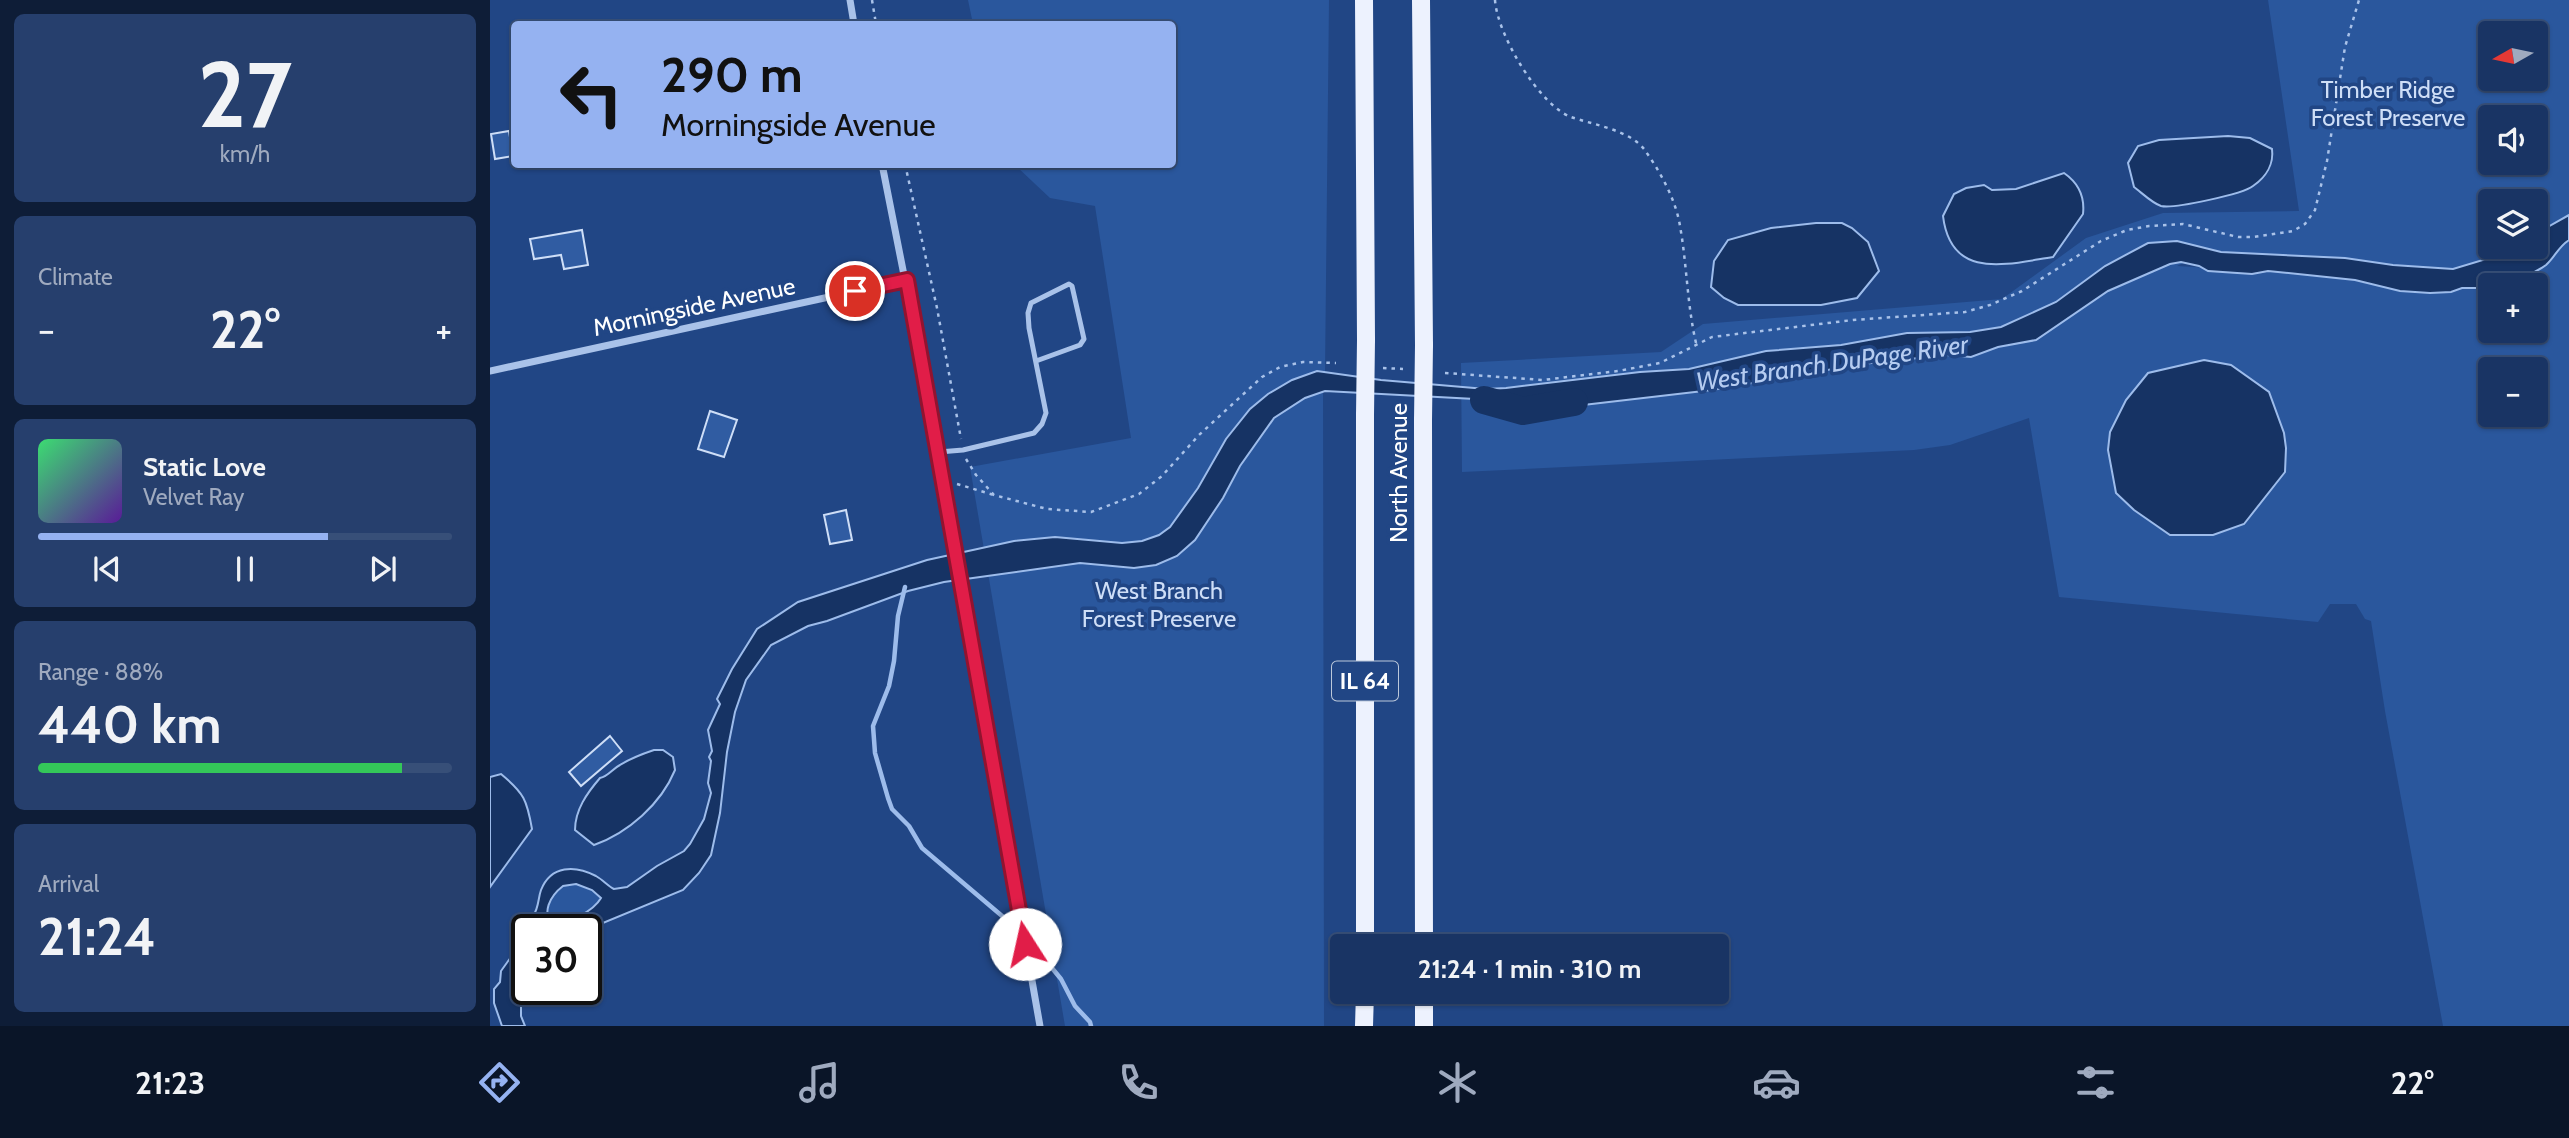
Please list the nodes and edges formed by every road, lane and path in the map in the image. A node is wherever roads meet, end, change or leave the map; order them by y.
1 (850, 0) edge
2 (872, 0) edge
3 (1364, 0) edge
4 (1421, 0) edge
5 (1495, 0) edge
6 (2360, 0) edge
7 (854, 21) edge
8 (876, 21) edge
9 (883, 168) edge
10 (906, 168) edge
11 (907, 280) junction
12 (1696, 343) junction
13 (1036, 361) junction
14 (1336, 363) dead end
15 (1376, 367) dead end
16 (1403, 369) dead end
17 (490, 371) edge
18 (1445, 373) dead end
19 (963, 450) junction
20 (939, 452) junction
21 (944, 481) junction
22 (994, 495) junction
23 (1365, 934) edge
24 (1424, 934) edge
25 (1365, 1004) edge
26 (1424, 1004) edge
27 (1040, 1026) edge
28 (1364, 1026) edge
29 (1424, 1026) edge

1 - 7 street
2 - 8 path
3 - 23 main road, North Avenue / IL 64, bridge
4 - 24 main road, North Avenue / IL 64, bridge
5 - 12 path
6 - 12 path
9 - 11 street
10 - 19 path
11 - 17 street, Morningside Avenue
11 - 20 street
12 - 18 path
13 - 13 lane
13 - 19 lane
14 - 22 path
15 - 16 path
19 - 20 lane
19 - 22 path
20 - 21 street
21 - 22 path
21 - 27 street
25 - 28 main road
26 - 29 main road

